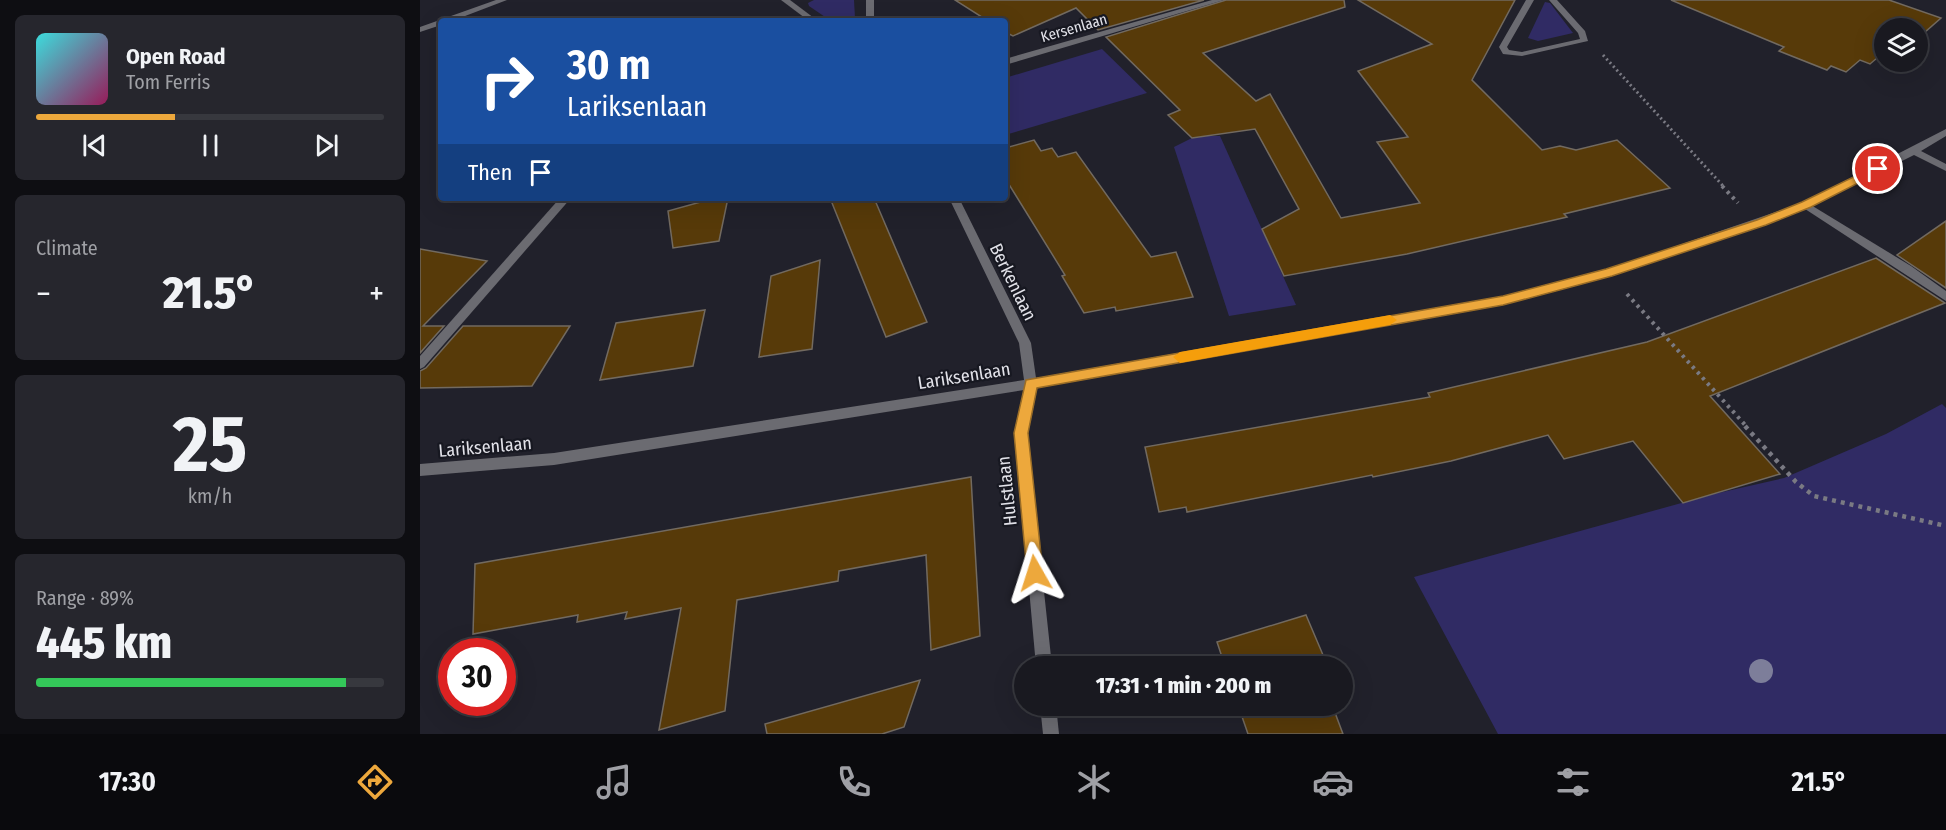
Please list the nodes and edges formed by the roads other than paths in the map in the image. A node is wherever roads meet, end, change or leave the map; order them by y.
1 (503, 0) edge
2 (787, 0) edge
3 (870, 0) edge
4 (1220, 0) edge
5 (1530, 0) edge
6 (1553, 0) edge
7 (454, 18) edge
8 (810, 18) edge
9 (870, 18) edge
10 (438, 24) edge
11 (420, 30) edge
12 (1008, 61) edge
13 (1946, 132) edge
14 (1914, 151) junction
15 (1946, 168) edge
16 (563, 201) edge
17 (955, 201) edge
18 (1806, 204) junction
19 (1946, 297) edge
20 (420, 364) edge
21 (1031, 384) junction
22 (420, 470) edge
23 (1043, 656) edge
24 (1049, 716) edge
25 (1051, 734) edge

1 - 7 street
2 - 8 street
3 - 9 street
4 - 12 street, Kersenlaan
5 - 6 street
10 - 11 street
13 - 14 street, Lariksenlaan
14 - 15 street
14 - 18 street, Lariksenlaan
16 - 20 street
17 - 21 street, Berkenlaan
18 - 19 street
18 - 21 street, Lariksenlaan
21 - 22 street, Lariksenlaan
21 - 23 street, Hulstlaan
24 - 25 street

